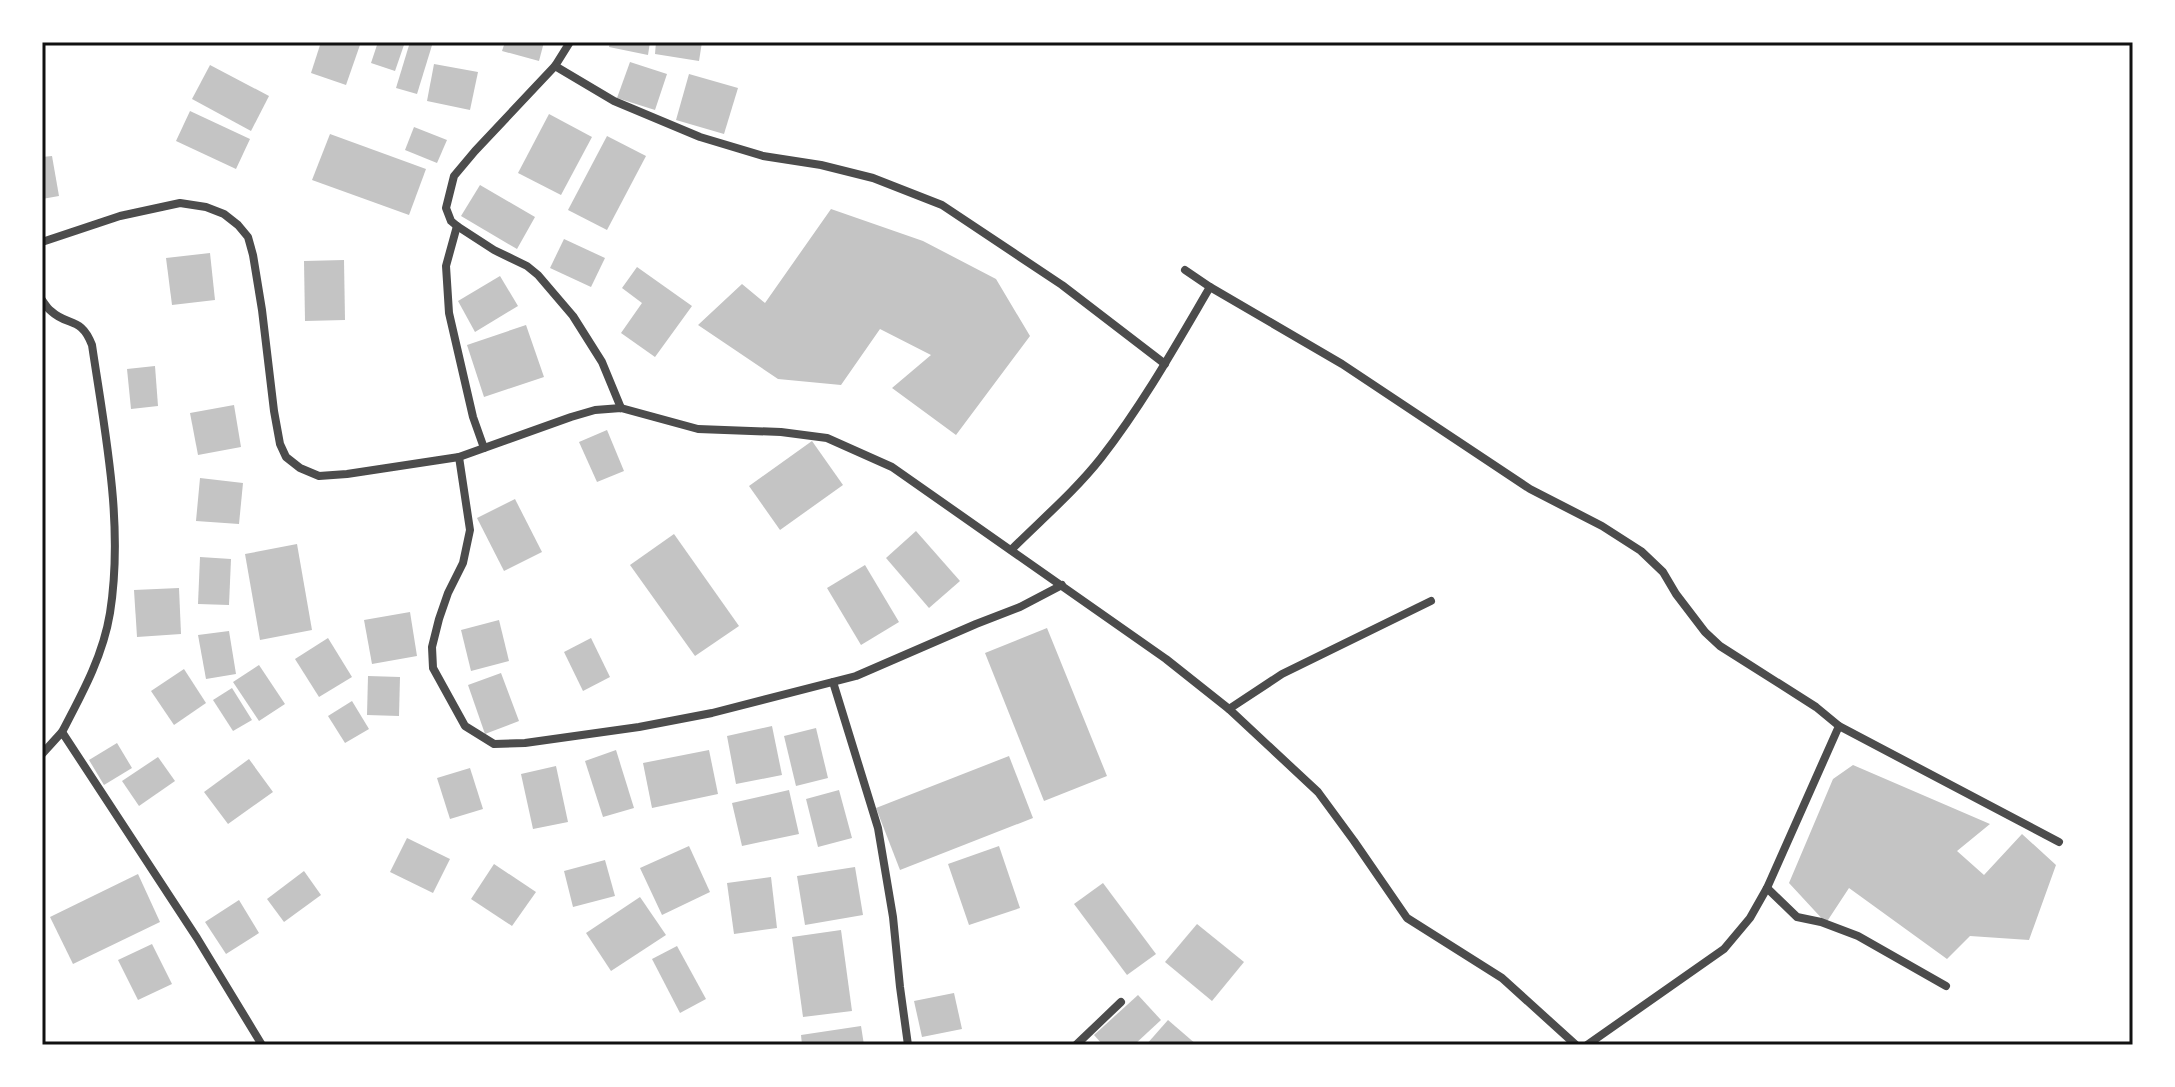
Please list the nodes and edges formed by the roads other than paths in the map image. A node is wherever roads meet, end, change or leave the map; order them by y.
1 (570, 42) edge
2 (555, 66) junction
3 (457, 226) junction
4 (42, 242) edge
5 (1185, 270) dead end
6 (1210, 287) junction
7 (42, 300) edge
8 (1165, 364) junction
9 (621, 408) junction
10 (484, 448) junction
11 (459, 457) junction
12 (1011, 550) junction
13 (1062, 585) junction
14 (1431, 601) dead end
15 (833, 682) junction
16 (1229, 709) junction
17 (1839, 726) junction
18 (62, 732) junction
19 (42, 754) edge
20 (2059, 842) dead end
21 (1767, 888) junction
22 (1946, 986) dead end
23 (1121, 1002) dead end
24 (262, 1045) edge
25 (908, 1045) edge
26 (1076, 1045) edge
27 (1576, 1045) edge
28 (1587, 1045) edge

1 - 2 street
2 - 3 street
2 - 8 street
3 - 9 street
3 - 10 street
4 - 11 street
5 - 6 street
6 - 8 street
6 - 17 street
7 - 18 street
8 - 12 street
9 - 10 street
9 - 12 street
10 - 11 street
11 - 15 street
12 - 13 street
13 - 15 street
13 - 16 street
14 - 16 street
15 - 25 street
16 - 27 street
17 - 20 street
17 - 21 street
18 - 19 street
18 - 24 street
21 - 22 street
21 - 28 street
23 - 26 street

